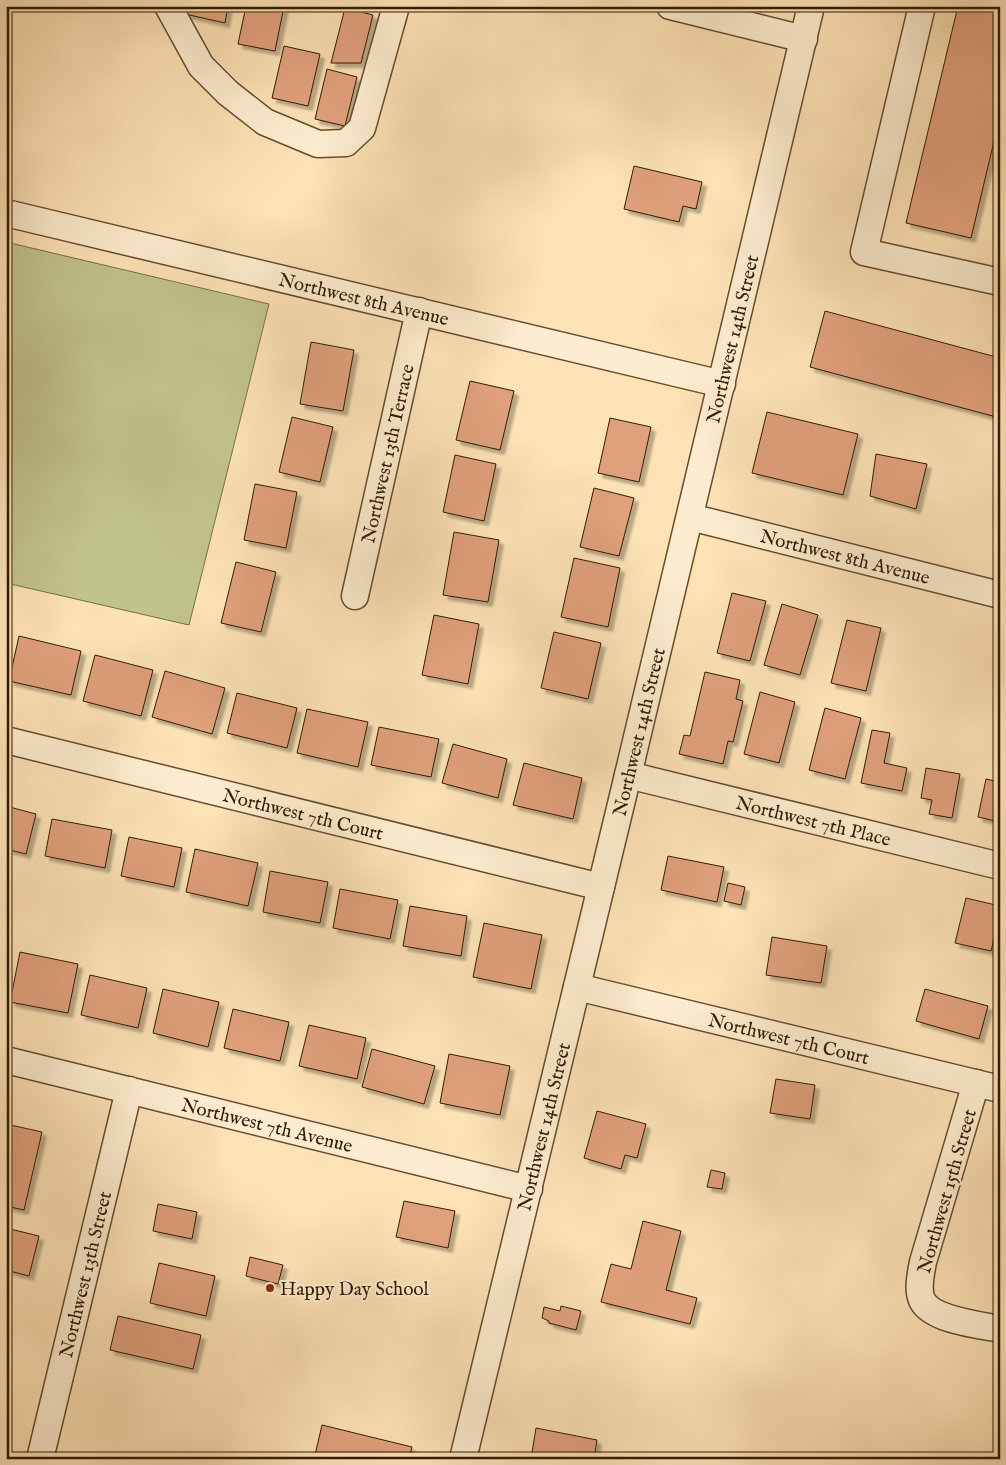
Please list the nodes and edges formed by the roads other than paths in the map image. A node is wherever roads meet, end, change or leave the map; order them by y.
1 (168, 6) edge
2 (396, 6) edge
3 (670, 6) edge
4 (811, 6) edge
5 (922, 6) edge
6 (804, 39) junction
7 (6, 214) edge
8 (1000, 282) edge
9 (420, 311) junction
10 (722, 384) junction
11 (690, 517) junction
12 (1000, 595) edge
13 (355, 596) dead end
14 (6, 740) edge
15 (628, 775) junction
16 (1000, 866) edge
17 (601, 887) junction
18 (577, 987) junction
19 (6, 1060) edge
20 (988, 1086) edge
21 (129, 1090) junction
22 (529, 1189) junction
23 (1000, 1329) edge
24 (40, 1459) edge
25 (463, 1459) edge

1 - 2 street
3 - 6 street
4 - 6 street, Northwest 14th Street
5 - 8 street
6 - 10 street, Northwest 14th Street
7 - 9 street, Northwest 8th Avenue
9 - 10 street, Northwest 8th Avenue
9 - 13 street, Northwest 13th Terrace
10 - 11 street, Northwest 14th Street
11 - 12 street, Northwest 8th Avenue
11 - 15 street, Northwest 14th Street
14 - 17 street, Northwest 7th Court
15 - 16 street, Northwest 7th Place
15 - 17 street, Northwest 14th Street
17 - 18 street, Northwest 14th Street
18 - 20 street, Northwest 7th Court
18 - 22 street, Northwest 14th Street
19 - 21 street, Northwest 7th Avenue
20 - 23 street, Northwest 15th Street
21 - 22 street, Northwest 7th Avenue
21 - 24 street, Northwest 13th Street
22 - 25 street, Northwest 14th Street

